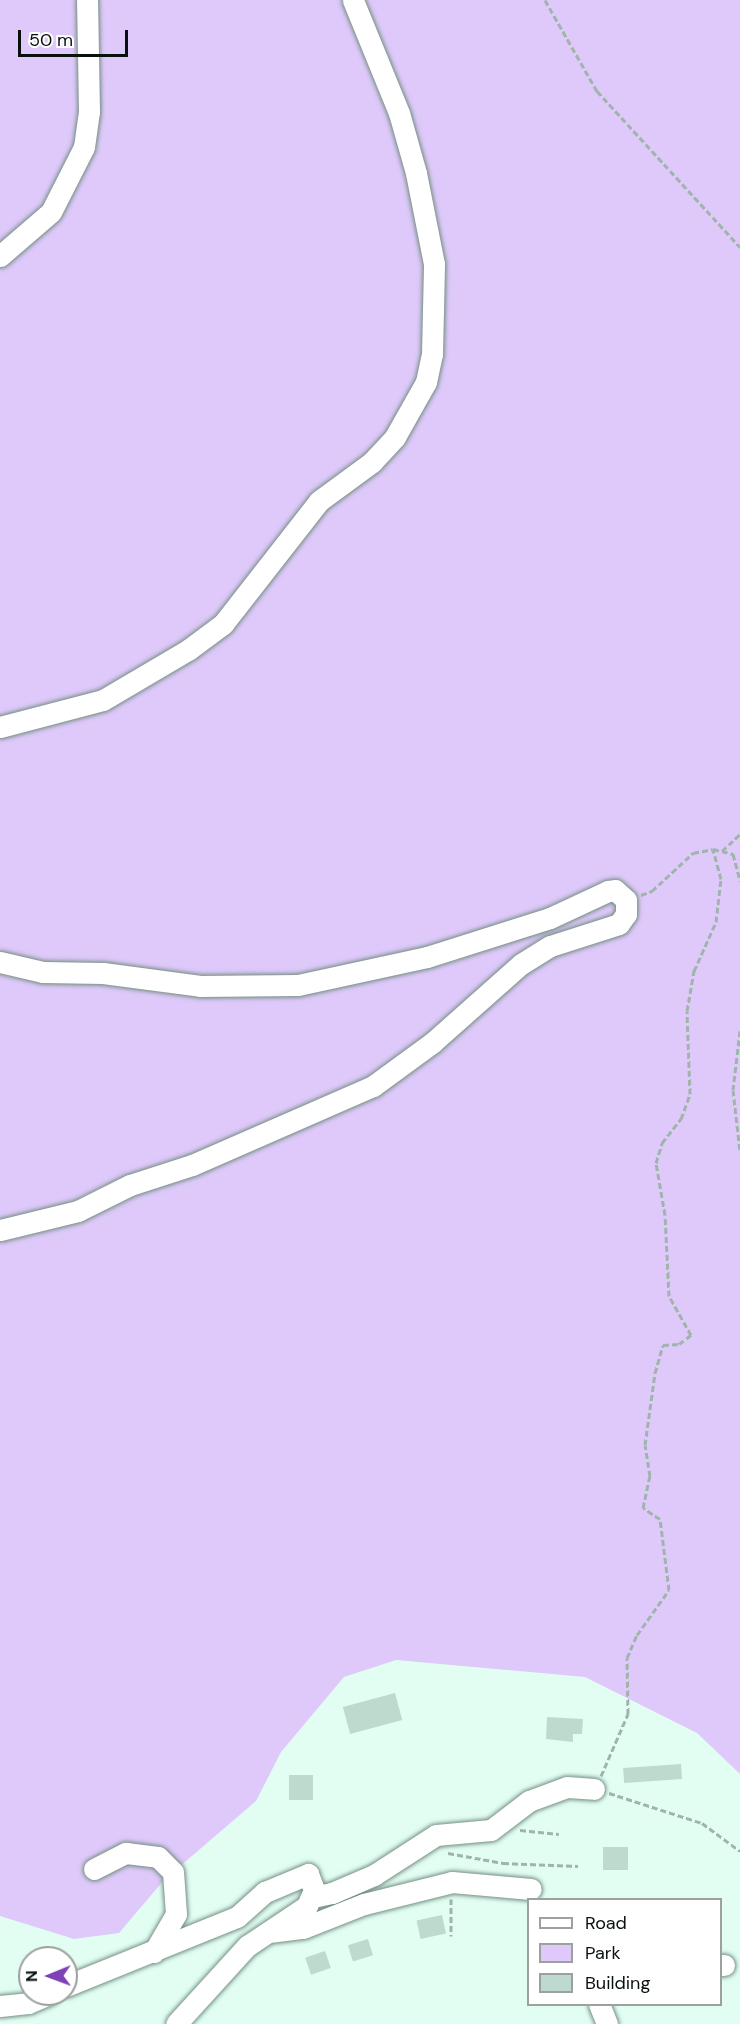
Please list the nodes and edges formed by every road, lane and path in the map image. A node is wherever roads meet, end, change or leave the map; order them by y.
1 (87, 0) edge
2 (353, 0) edge
3 (545, 0) edge
4 (740, 247) edge
5 (0, 256) edge
6 (0, 727) edge
7 (740, 834) edge
8 (713, 849) junction
9 (722, 851) junction
10 (740, 881) edge
11 (626, 900) junction
12 (0, 962) edge
13 (740, 1031) edge
14 (740, 1151) edge
15 (0, 1230) edge
16 (594, 1789) junction
17 (491, 1830) junction
18 (559, 1834) dead end
19 (740, 1851) edge
20 (439, 1852) dead end
21 (578, 1866) dead end
22 (94, 1869) dead end
23 (452, 1882) junction
24 (531, 1889) dead end
25 (313, 1897) junction
26 (262, 1933) junction
27 (451, 1936) dead end
28 (154, 1952) junction
29 (78, 1981) edge
30 (18, 2004) edge
31 (0, 2006) edge
32 (600, 2006) edge
33 (176, 2024) edge
34 (607, 2024) edge

1 - 5 street
2 - 6 street
3 - 4 path
7 - 9 path
8 - 9 path
8 - 11 path
8 - 16 path
9 - 10 path
11 - 12 street
11 - 15 street
13 - 14 path
16 - 17 street
16 - 19 path
17 - 18 path
17 - 25 street
20 - 21 path
22 - 28 street
23 - 24 street
23 - 26 street
23 - 27 path
25 - 26 street
25 - 28 street
26 - 33 street
28 - 29 street
30 - 31 street
32 - 34 street

